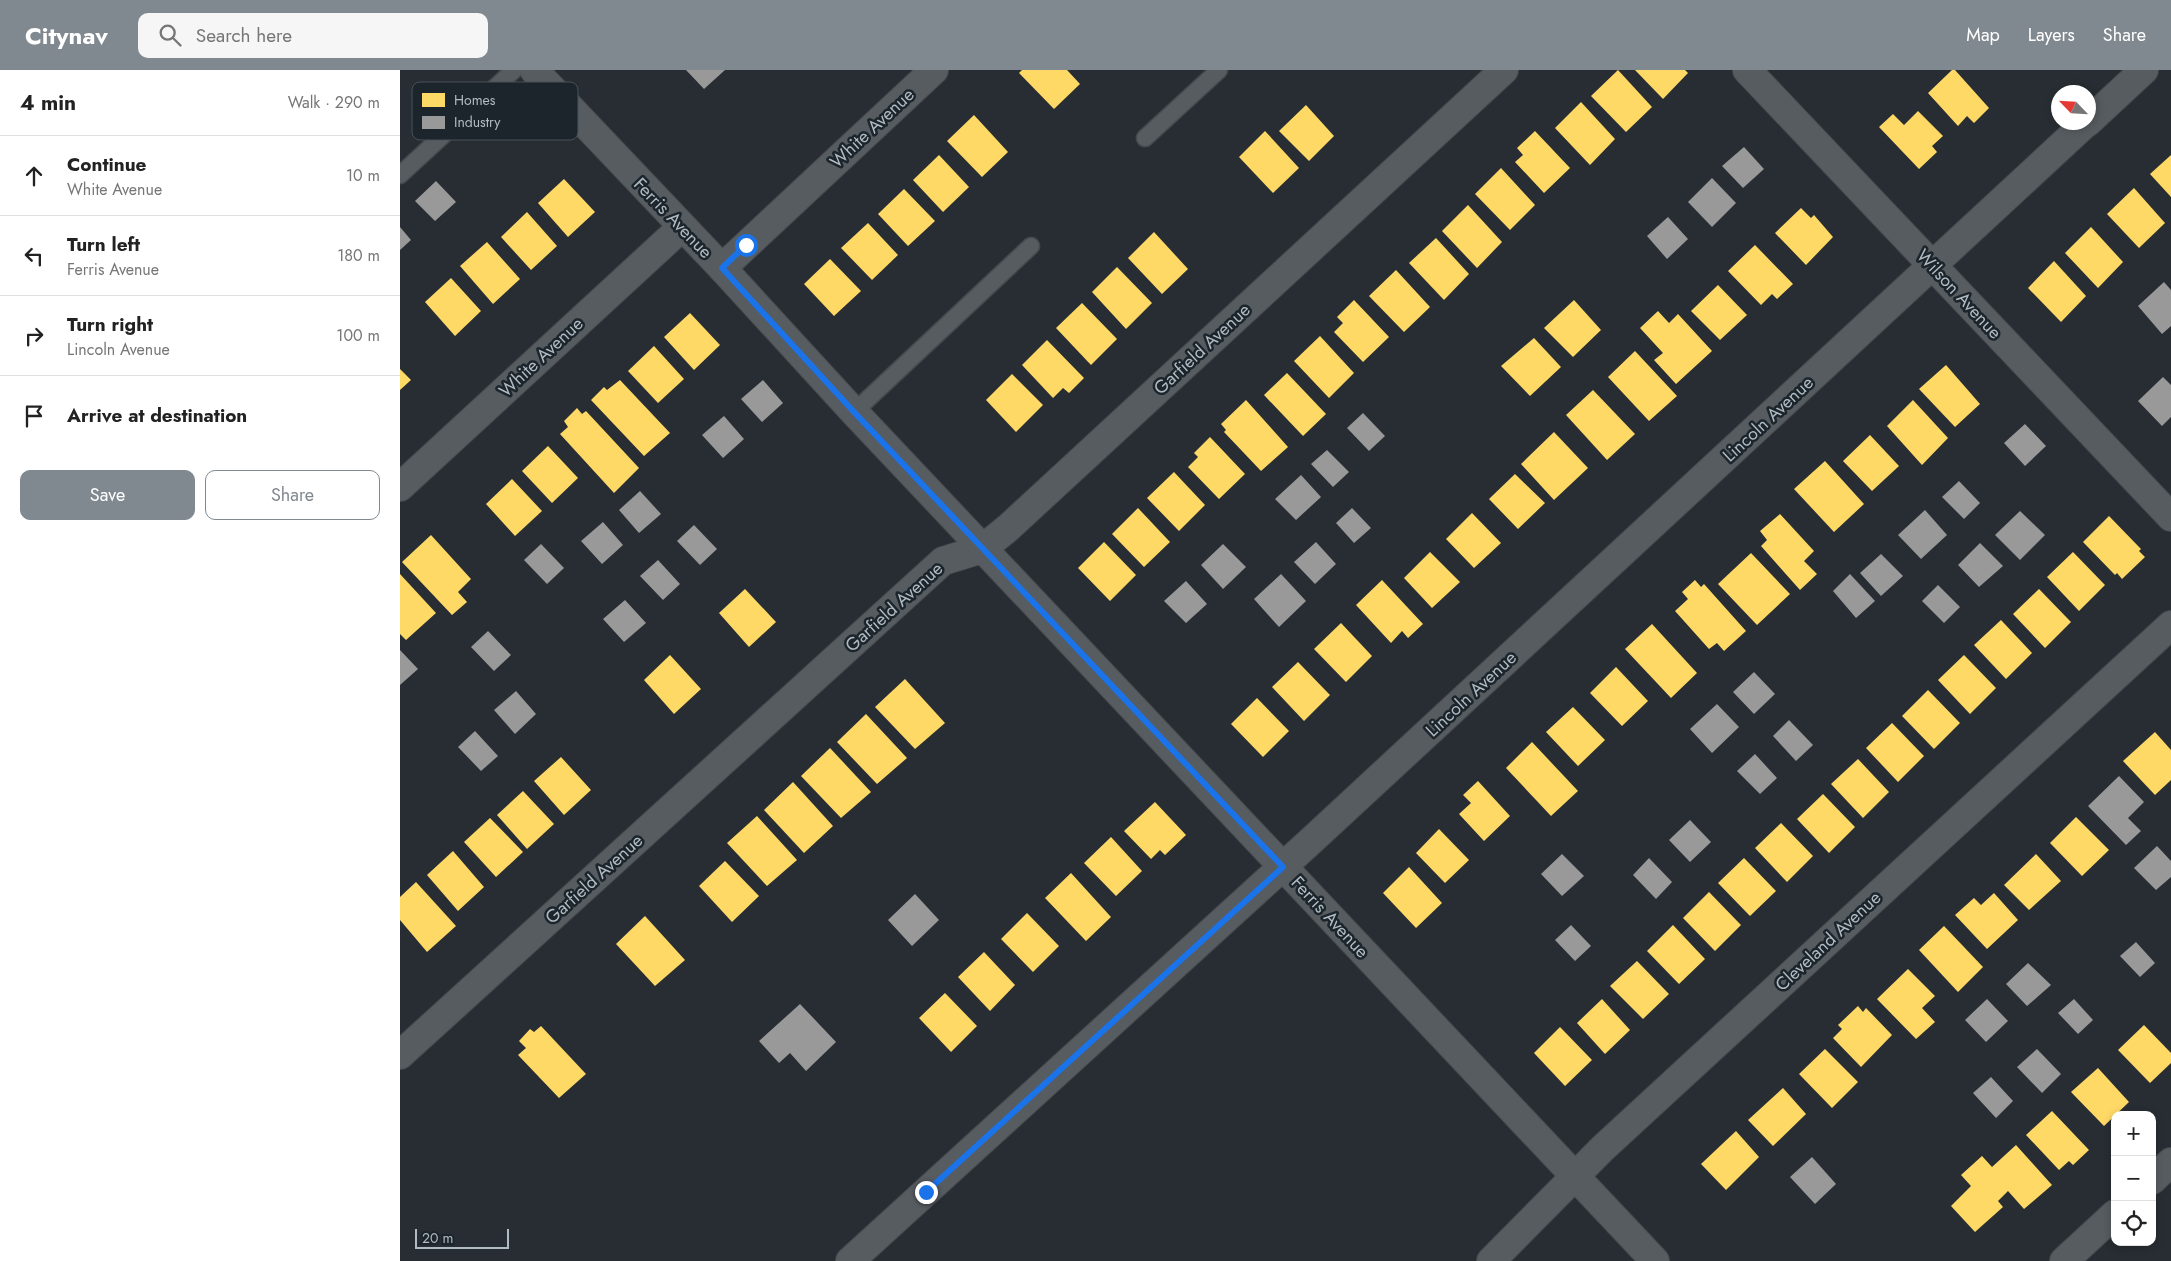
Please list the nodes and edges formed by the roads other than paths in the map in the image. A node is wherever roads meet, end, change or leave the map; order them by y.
1 (514, 70) edge
2 (534, 70) edge
3 (934, 70) edge
4 (1219, 70) edge
5 (1504, 70) edge
6 (1747, 70) edge
7 (2144, 70) edge
8 (501, 82) edge
9 (545, 82) edge
10 (2096, 115) edge
11 (578, 117) edge
12 (2079, 130) edge
13 (1145, 138) dead end
14 (438, 140) edge
15 (400, 175) edge
16 (681, 228) junction
17 (1031, 246) dead end
18 (1933, 267) junction
19 (722, 268) junction
20 (854, 412) junction
21 (400, 486) edge
22 (2171, 517) edge
23 (982, 549) junction
24 (2171, 625) edge
25 (1283, 867) junction
26 (400, 1055) edge
27 (2171, 1162) edge
28 (1576, 1176) junction
29 (2156, 1176) edge
30 (2111, 1218) edge
31 (850, 1261) edge
32 (1491, 1261) edge
33 (1655, 1261) edge
34 (2064, 1261) edge

1 - 8 lane
2 - 9 street, Ferris Avenue
3 - 19 street, White Avenue
4 - 13 lane
5 - 23 street, Garfield Avenue
6 - 18 street, Wilson Avenue
7 - 10 street, Lincoln Avenue
11 - 16 street, Ferris Avenue
12 - 18 street, Lincoln Avenue
14 - 15 lane
16 - 19 street, Ferris Avenue
16 - 21 street, White Avenue
17 - 20 lane
18 - 22 street, Wilson Avenue
18 - 25 street, Lincoln Avenue
19 - 20 street, Ferris Avenue
20 - 23 street, Ferris Avenue
23 - 25 street, Ferris Avenue
23 - 26 street, Garfield Avenue
24 - 28 street, Cleveland Avenue
25 - 28 street, Ferris Avenue
25 - 31 street, Lincoln Avenue
27 - 29 street
28 - 32 street, Cleveland Avenue
28 - 33 street, Ferris Avenue
30 - 34 street

